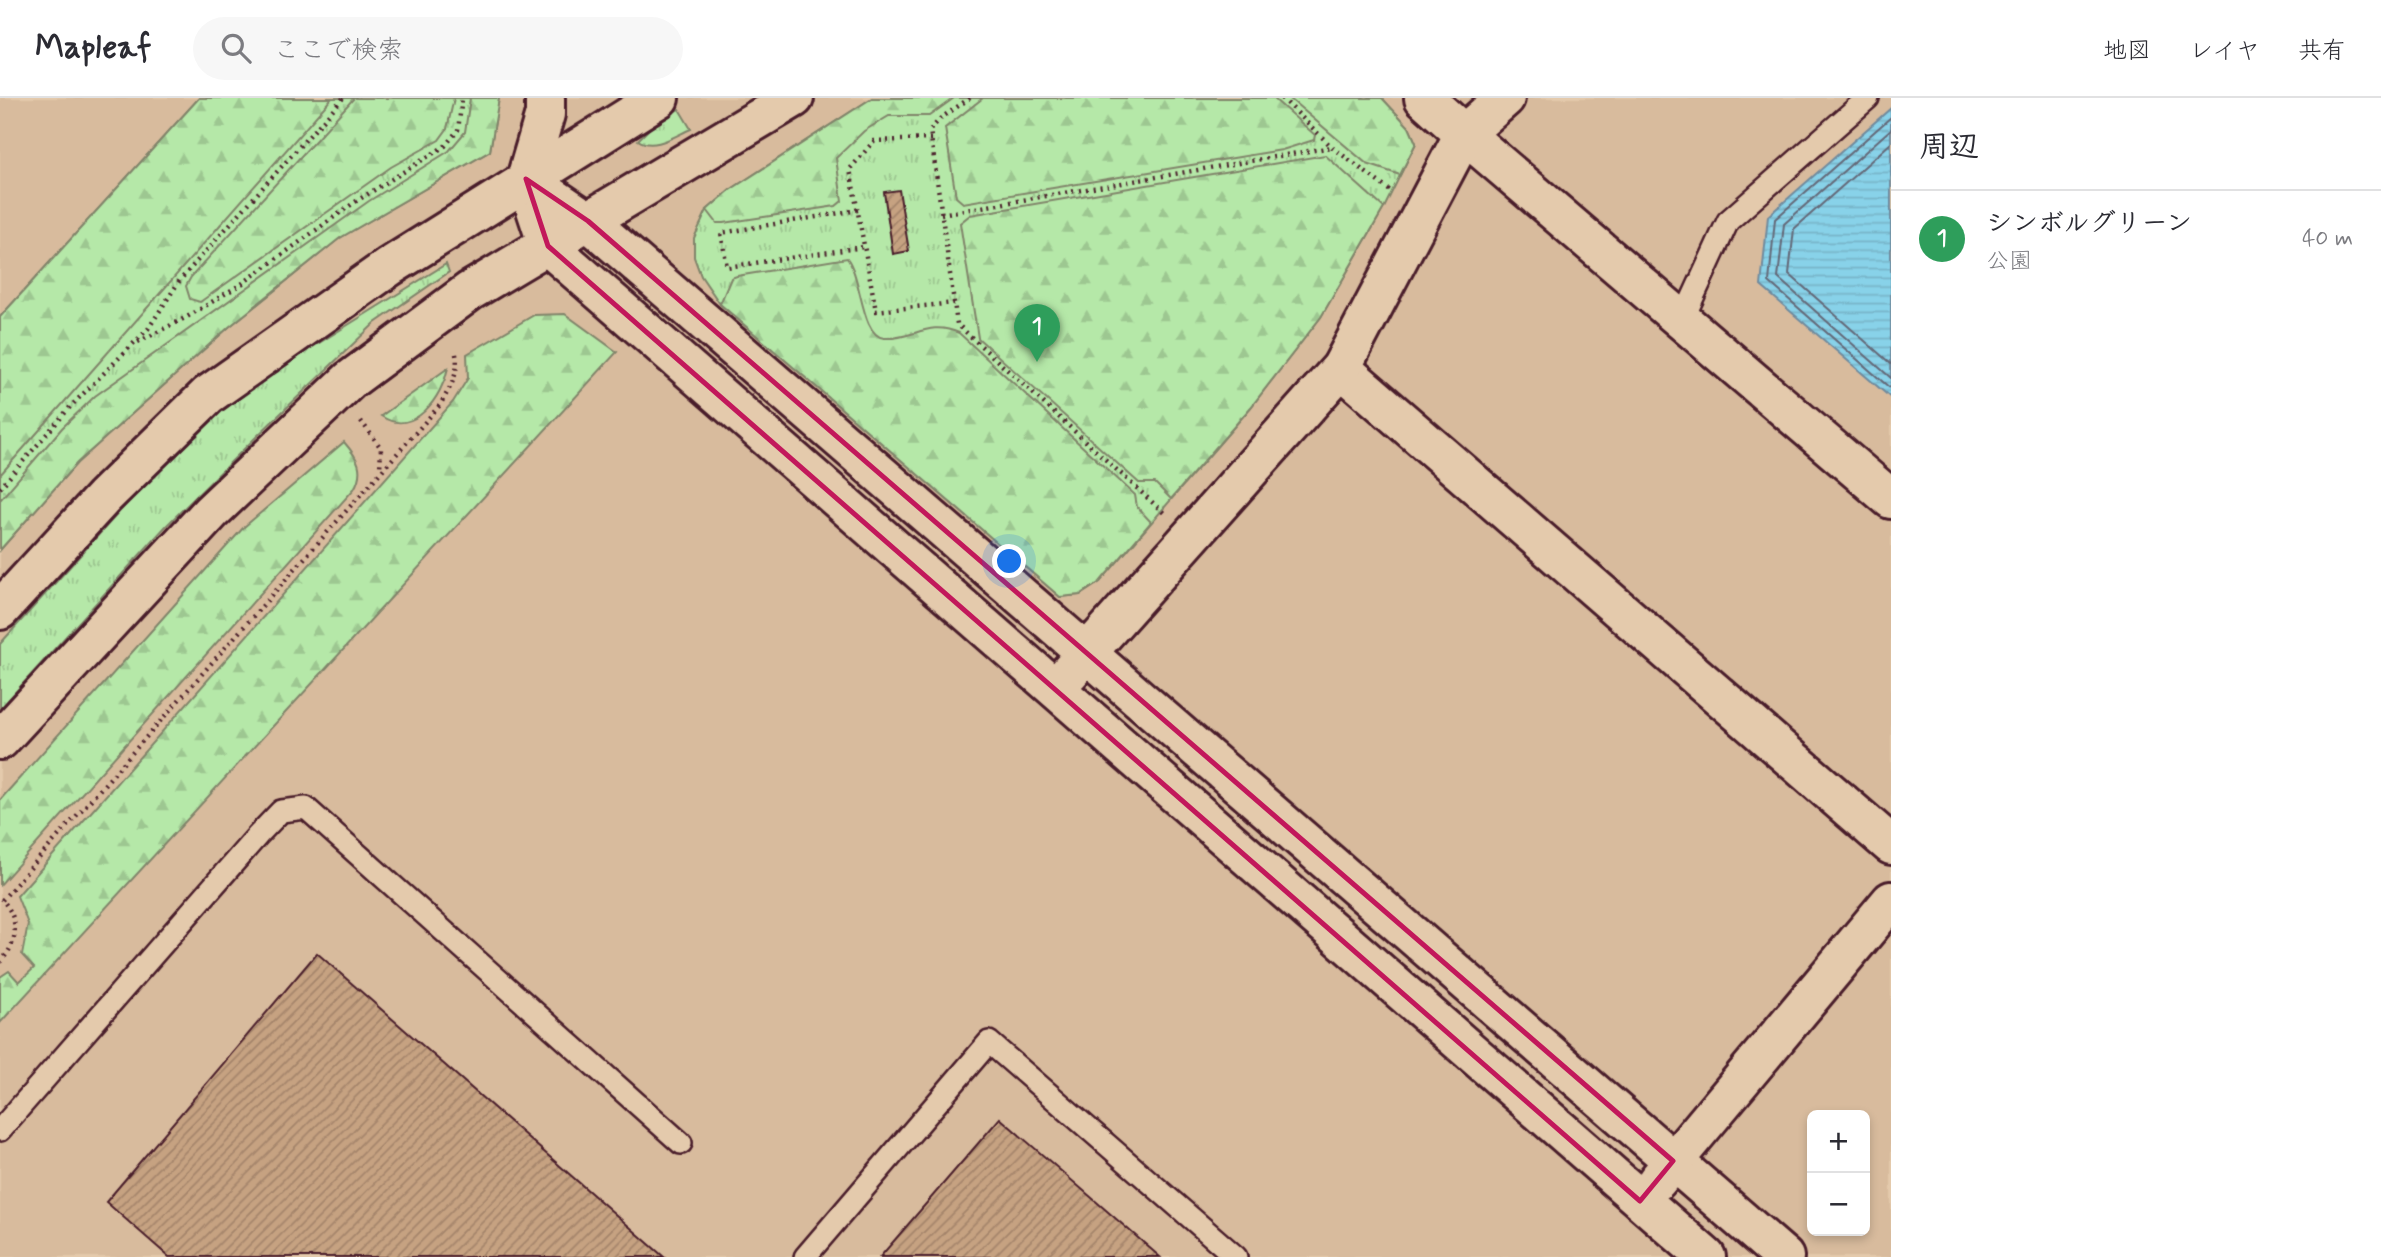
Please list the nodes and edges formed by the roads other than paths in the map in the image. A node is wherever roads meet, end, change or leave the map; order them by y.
1 (545, 98) edge
2 (659, 98) edge
3 (794, 98) edge
4 (1424, 98) edge
5 (1505, 98) edge
6 (1868, 98) edge
7 (1464, 134) junction
8 (526, 180) junction
9 (588, 222) junction
10 (548, 246) junction
11 (1682, 321) junction
12 (1341, 368) junction
13 (1891, 499) edge
14 (0, 610) edge
15 (1086, 654) junction
16 (1054, 690) junction
17 (0, 740) edge
18 (1891, 845) edge
19 (1891, 901) edge
20 (0, 1130) edge
21 (681, 1143) dead end
22 (1673, 1161) junction
23 (1640, 1201) junction
24 (805, 1257) edge
25 (1236, 1257) edge
26 (1706, 1257) edge
27 (1784, 1257) edge

1 - 8 street
2 - 8 street
3 - 9 street
4 - 7 street
5 - 7 street
6 - 11 lane
7 - 11 street
7 - 12 street
8 - 9 street
8 - 10 street
8 - 14 street
9 - 10 street
9 - 15 street
10 - 16 street
10 - 17 street
11 - 13 street
12 - 15 street
12 - 18 street
15 - 16 street
15 - 22 street
16 - 23 street
19 - 22 street
20 - 21 lane
22 - 23 street
22 - 27 street
23 - 26 street
24 - 25 lane

